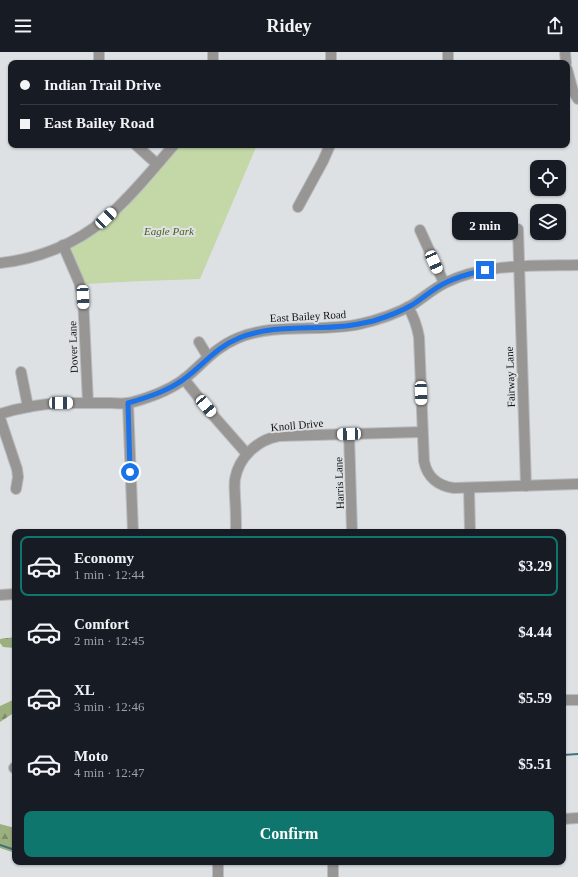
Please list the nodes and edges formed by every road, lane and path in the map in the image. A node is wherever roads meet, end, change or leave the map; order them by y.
1 (570, 80) edge
2 (578, 98) edge
3 (139, 148) edge
4 (171, 148) edge
5 (329, 148) edge
6 (157, 164) junction
7 (298, 207) dead end
8 (518, 229) dead end
9 (420, 230) dead end
10 (63, 245) junction
11 (0, 263) edge
12 (578, 265) edge
13 (518, 267) junction
14 (444, 283) junction
15 (408, 307) junction
16 (199, 342) dead end
17 (208, 357) junction
18 (21, 372) dead end
19 (184, 379) junction
20 (88, 403) junction
21 (128, 403) junction
22 (28, 407) junction
23 (0, 414) edge
24 (0, 418) edge
25 (422, 432) junction
26 (349, 434) junction
27 (247, 454) junction
28 (578, 484) edge
29 (526, 486) junction
30 (469, 488) junction
31 (16, 490) dead end
32 (133, 529) edge
33 (236, 529) edge
34 (352, 529) edge
35 (470, 529) edge
36 (12, 594) edge
37 (0, 595) edge
38 (566, 700) edge
39 (578, 700) edge
40 (566, 818) edge
41 (578, 818) edge
42 (218, 865) edge
43 (333, 865) edge
44 (218, 877) edge
45 (333, 877) edge

1 - 2 street
3 - 6 street
4 - 6 street
5 - 7 street
6 - 10 street
8 - 13 street, Fairway Lane
9 - 14 street
10 - 11 street
10 - 20 street, Dover Lane
12 - 13 street, East Bailey Road
13 - 14 street, East Bailey Road
13 - 29 street, Fairway Lane
14 - 15 street, East Bailey Road
15 - 17 street, East Bailey Road
15 - 25 street
16 - 17 street
17 - 19 street, East Bailey Road
18 - 22 street
19 - 21 street, East Bailey Road
19 - 27 street
20 - 21 street, East Bailey Road
20 - 22 street, East Bailey Road
21 - 32 street
22 - 23 street, East Bailey Road
24 - 31 street
25 - 26 street, Knoll Drive
25 - 30 street
26 - 27 street, Knoll Drive
26 - 34 street, Harris Lane
27 - 33 street
28 - 29 street
29 - 30 street
30 - 35 street
36 - 37 street
38 - 39 street
40 - 41 street
42 - 44 street
43 - 45 street

